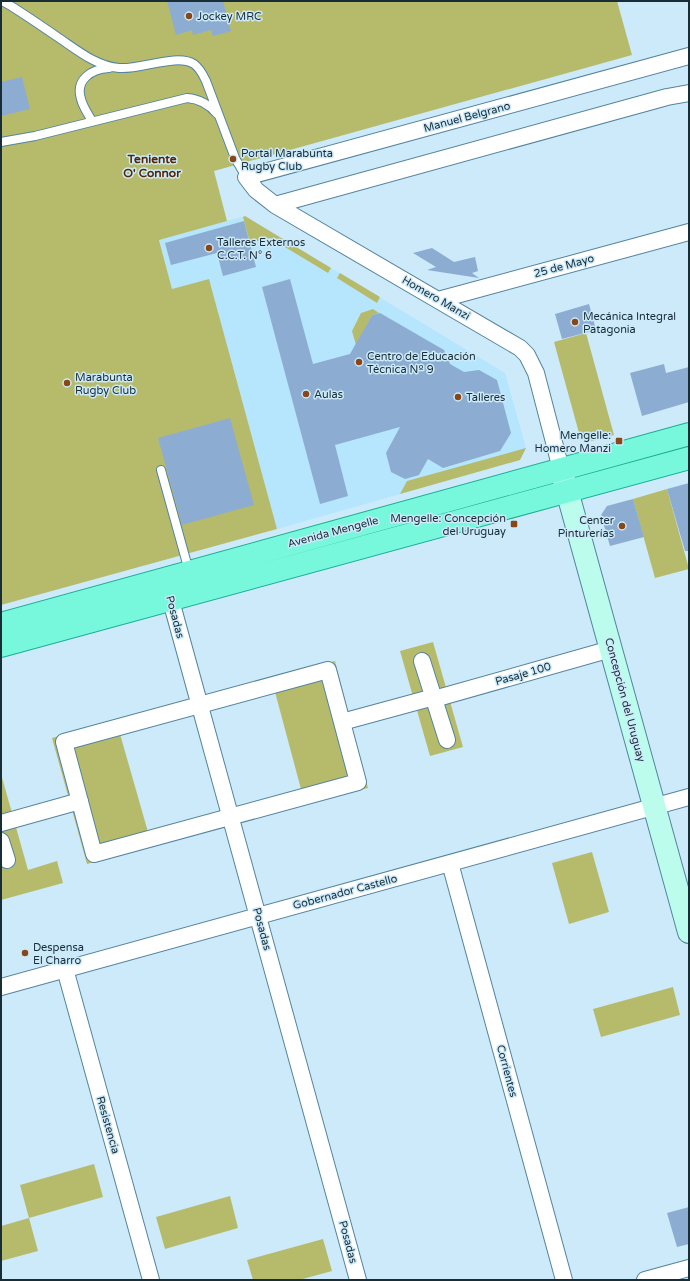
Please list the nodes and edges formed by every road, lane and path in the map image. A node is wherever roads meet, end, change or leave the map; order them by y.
1 (2, 1) edge
2 (689, 56) edge
3 (118, 68) junction
4 (689, 93) edge
5 (220, 118) junction
6 (92, 121) junction
7 (1, 142) edge
8 (246, 177) junction
9 (275, 205) junction
10 (689, 232) edge
11 (438, 300) junction
12 (689, 434) edge
13 (689, 458) edge
14 (561, 469) junction
15 (162, 470) dead end
16 (567, 491) junction
17 (190, 572) junction
18 (165, 579) junction
19 (171, 600) junction
20 (1, 624) edge
21 (1, 646) edge
22 (611, 649) junction
23 (422, 661) dead end
24 (434, 698) junction
25 (200, 705) junction
26 (342, 722) junction
27 (447, 740) dead end
28 (689, 797) edge
29 (80, 801) junction
30 (654, 807) junction
31 (230, 817) junction
32 (1, 823) edge
33 (1, 841) edge
34 (7, 860) dead end
35 (450, 863) junction
36 (258, 916) junction
37 (689, 932) edge
38 (65, 969) junction
39 (1, 987) edge
40 (689, 1268) edge
41 (151, 1280) edge
42 (358, 1280) edge
43 (564, 1280) edge
44 (646, 1280) edge

1 - 3 lane
2 - 8 street, Manuel Belgrano
3 - 5 lane
3 - 6 lane
4 - 9 street
5 - 6 lane
5 - 8 lane
6 - 7 lane
8 - 9 street, Homero Manzi
9 - 11 street, Homero Manzi
10 - 11 street, 25 de Mayo
11 - 14 street, Homero Manzi
12 - 14 main road, Avenida Mengelle
13 - 16 main road, Avenida Mengelle
14 - 16 street, Concepción del Uruguay
14 - 17 main road, Avenida Mengelle
15 - 17 lane
16 - 19 main road, Avenida Mengelle
16 - 22 street, Concepción del Uruguay
17 - 18 main road, Avenida Mengelle
18 - 19 street, Posadas
18 - 20 main road, Avenida Mengelle
19 - 21 main road, Avenida Mengelle
19 - 25 street, Posadas
22 - 24 street, Pasaje 100
22 - 30 street, Concepción del Uruguay
23 - 24 street
24 - 26 street, Pasaje 100
24 - 27 street
25 - 26 street
25 - 29 street
25 - 31 street, Posadas
26 - 31 street
28 - 30 street, Gobernador Castello
29 - 31 street
29 - 32 street
30 - 35 street, Gobernador Castello
30 - 37 street, Concepción del Uruguay
31 - 36 street, Posadas
33 - 34 street
35 - 36 street, Gobernador Castello
35 - 43 street, Corrientes
36 - 38 street, Gobernador Castello
36 - 42 street, Posadas
38 - 39 street, Gobernador Castello
38 - 41 street, Resistencia
40 - 44 street

